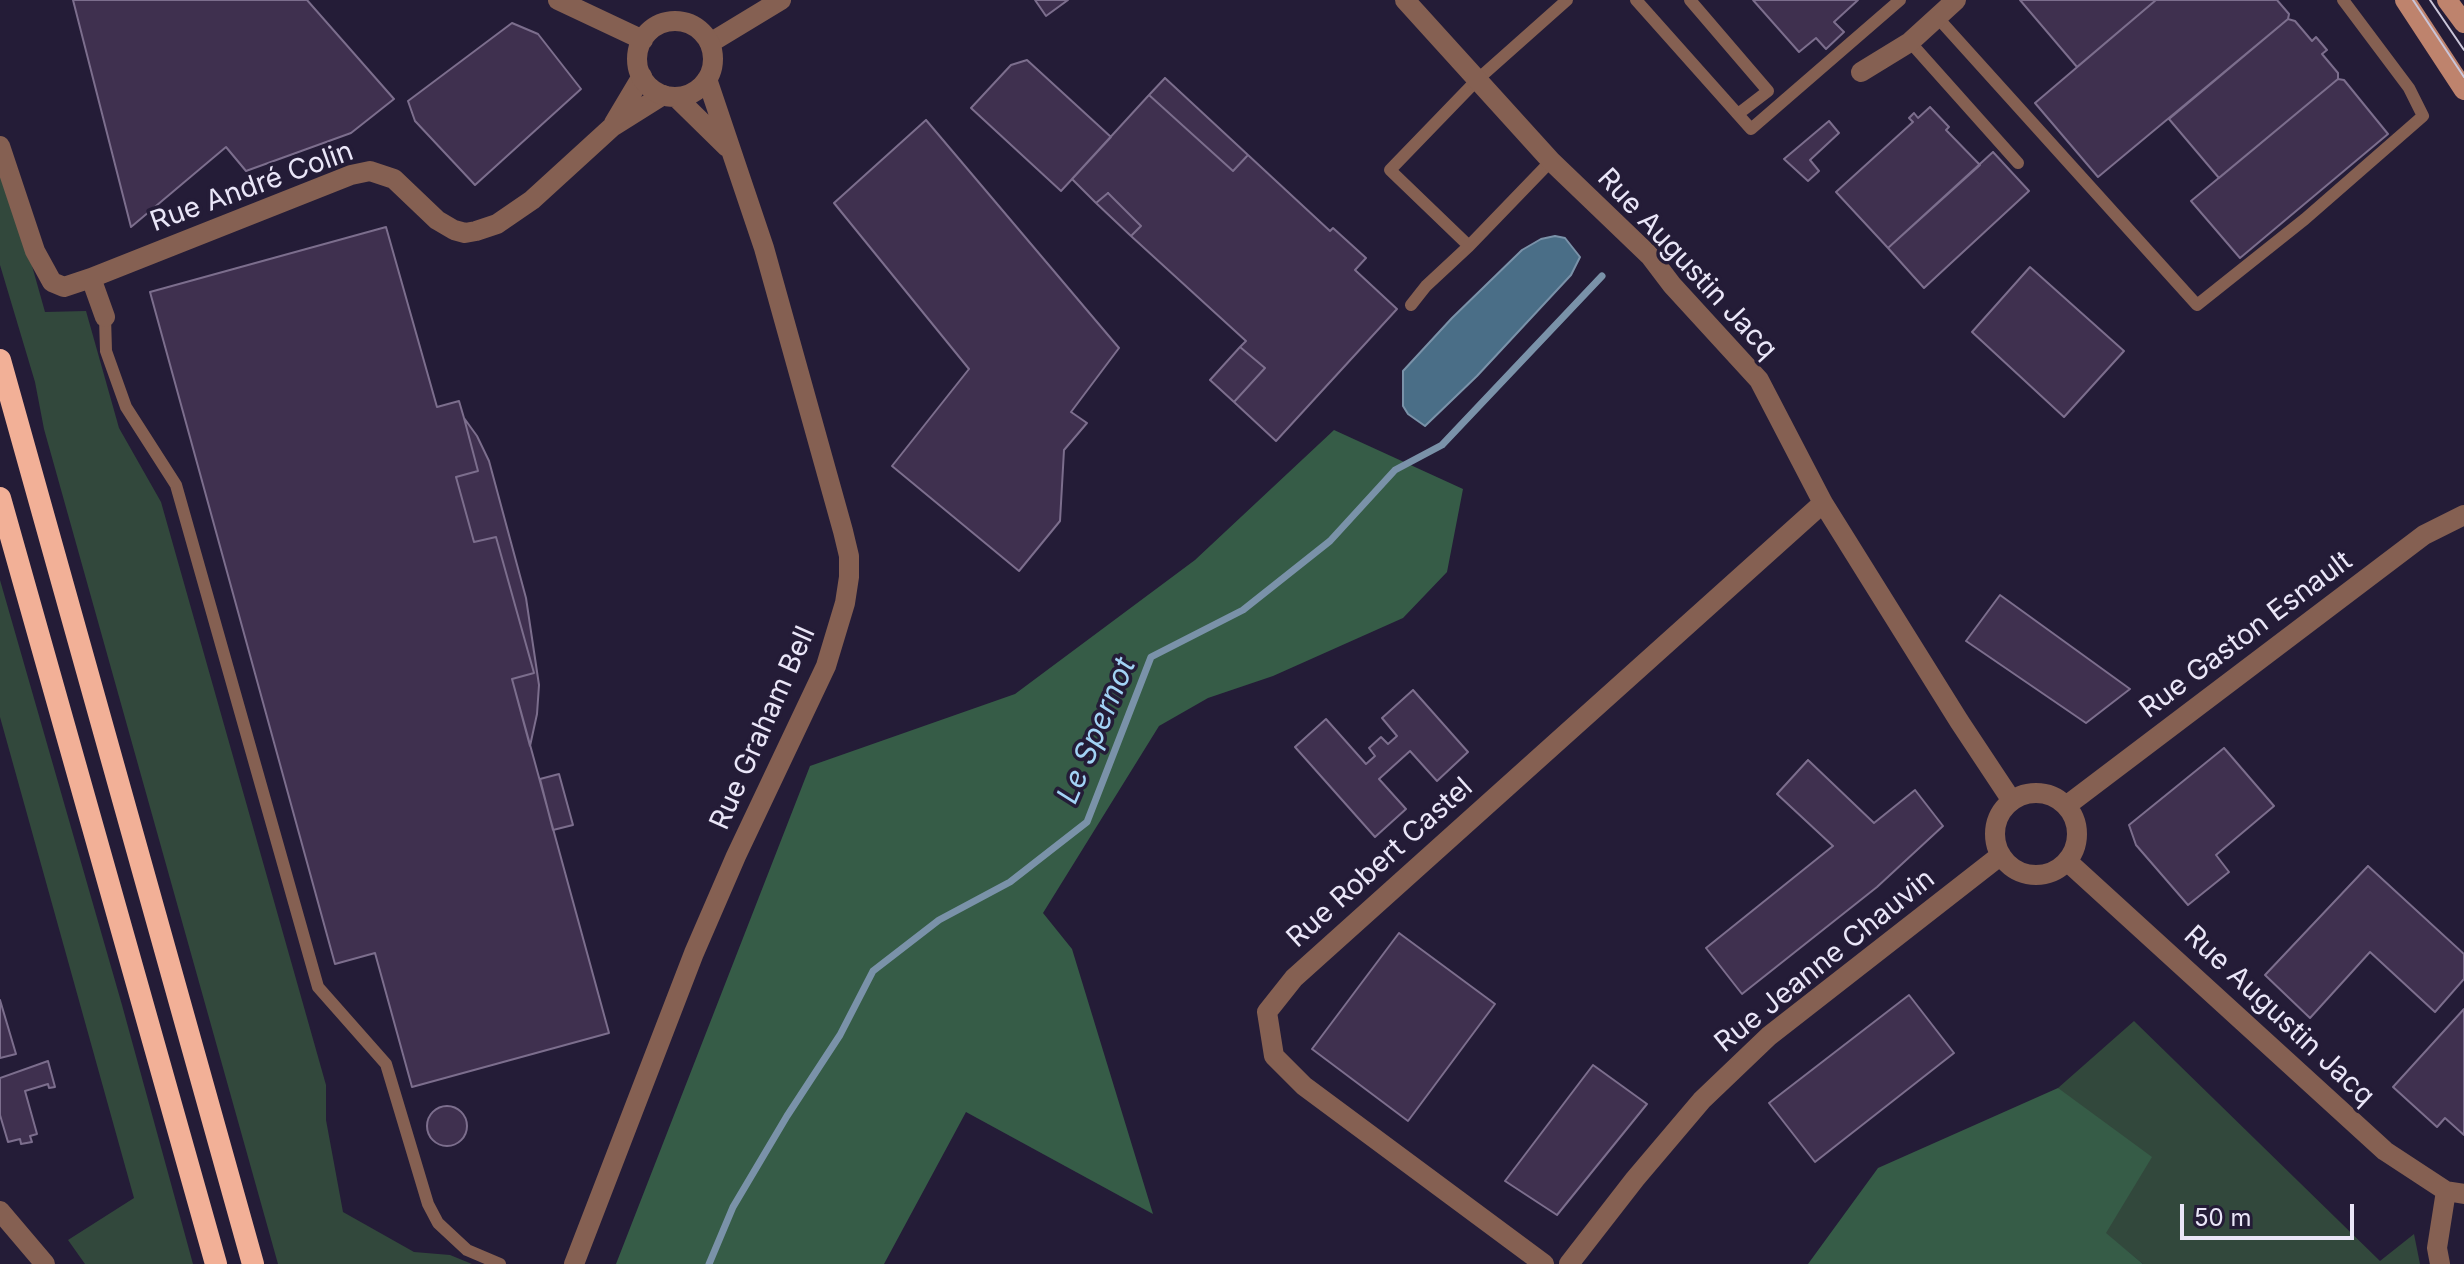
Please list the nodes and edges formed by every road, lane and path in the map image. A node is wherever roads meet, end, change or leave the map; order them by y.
1 (558, 0) edge
2 (781, 0) edge
3 (1405, 0) edge
4 (1567, 0) edge
5 (1636, 0) edge
6 (1690, 0) edge
7 (1900, 0) edge
8 (1956, 0) edge
9 (2343, 0) edge
10 (2405, 0) edge
11 (2447, 0) edge
12 (1937, 17) junction
13 (2464, 23) edge
14 (643, 40) junction
15 (1910, 42) junction
16 (710, 43) junction
17 (1861, 72) dead end
18 (642, 76) junction
19 (707, 79) junction
20 (1477, 80) junction
21 (2464, 90) edge
22 (670, 96) junction
23 (1738, 114) junction
24 (612, 127) junction
25 (0, 146) edge
26 (732, 153) junction
27 (1551, 161) junction
28 (2018, 163) dead end
29 (1469, 246) junction
30 (91, 278) junction
31 (1411, 305) dead end
32 (105, 317) joint
33 (0, 360) edge
34 (0, 498) edge
35 (1823, 503) junction
36 (2464, 515) edge
37 (2012, 801) junction
38 (2066, 806) junction
39 (2001, 855) junction
40 (2067, 861) junction
41 (2455, 1192) edge
42 (0, 1211) edge
43 (45, 1264) edge
44 (216, 1264) edge
45 (253, 1264) edge
46 (500, 1264) edge
47 (574, 1264) edge
48 (1544, 1264) edge
49 (1569, 1264) edge
50 (2440, 1264) edge

1 - 14 street
2 - 16 street
3 - 20 street, Rue Augustin Jacq
4 - 20 lane
5 - 23 lane
6 - 23 lane
7 - 23 lane
8 - 12 street
9 - 12 lane
10 - 21 main road
11 - 13 main road
12 - 15 street
14 - 16 street
14 - 18 street
15 - 17 street
15 - 28 lane
16 - 19 street
18 - 22 street
18 - 24 street, Rue André Colin
19 - 22 street
19 - 26 street, Rue Graham Bell
20 - 27 street, Rue Augustin Jacq
20 - 29 lane
22 - 24 street, Rue André Colin
22 - 26 street, Rue Graham Bell
24 - 30 street, Rue André Colin
25 - 30 street, Rue André Colin
26 - 47 street, Rue Graham Bell
27 - 29 lane
27 - 35 street, Rue Augustin Jacq
29 - 31 lane
30 - 32 street
32 - 46 lane
33 - 45 highway
34 - 44 highway
35 - 37 street, Rue Augustin Jacq
35 - 48 street, Rue Robert Castel
36 - 38 street, Rue Gaston Esnault
37 - 38 street
37 - 39 street
38 - 40 street
39 - 40 street
39 - 49 street, Rue Jeanne Chauvin
40 - 41 street, Rue Augustin Jacq
41 - 50 street
42 - 43 street

